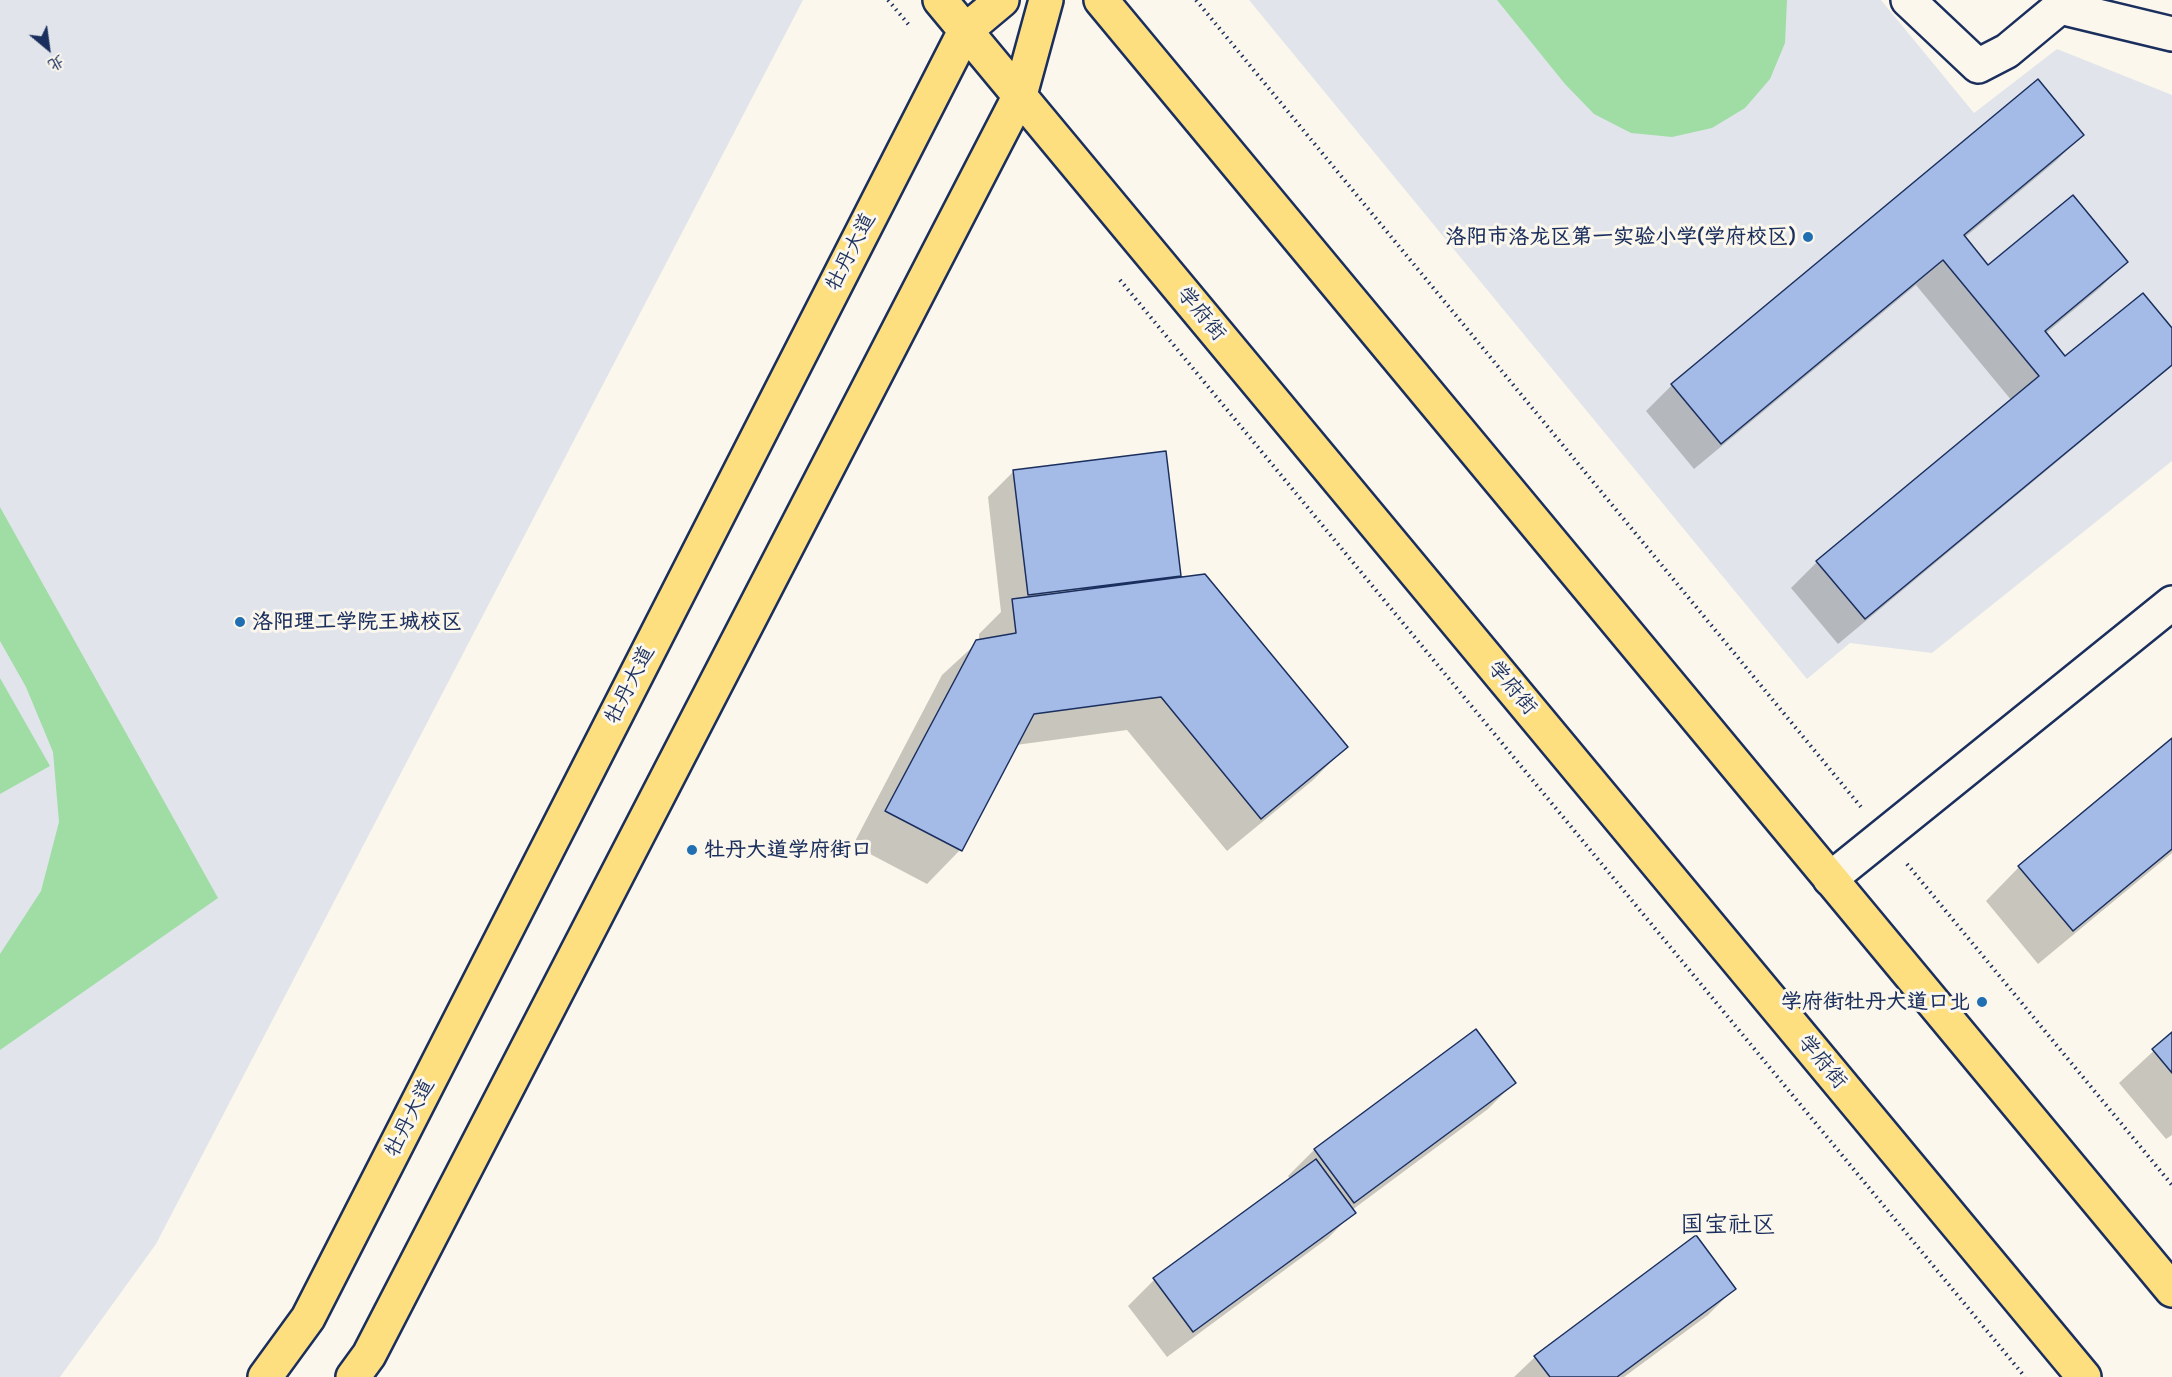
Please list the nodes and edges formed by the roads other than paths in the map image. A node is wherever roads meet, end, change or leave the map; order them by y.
1 (940, 0) edge
2 (1002, 0) edge
3 (1046, 0) edge
4 (1101, 0) edge
5 (1908, 0) edge
6 (964, 31) junction
7 (2172, 34) edge
8 (1020, 95) junction
9 (2172, 603) edge
10 (1830, 879) junction
11 (2172, 1290) edge
12 (265, 1377) edge
13 (353, 1377) edge
14 (2084, 1377) edge

1 - 6 main road, 学府街
2 - 6 main road, 牡丹大道
3 - 8 main road
4 - 10 main road
5 - 7 lane
6 - 8 main road, 学府街
6 - 12 main road, 牡丹大道
8 - 13 main road
8 - 14 main road, 学府街
9 - 10 lane
10 - 11 main road

